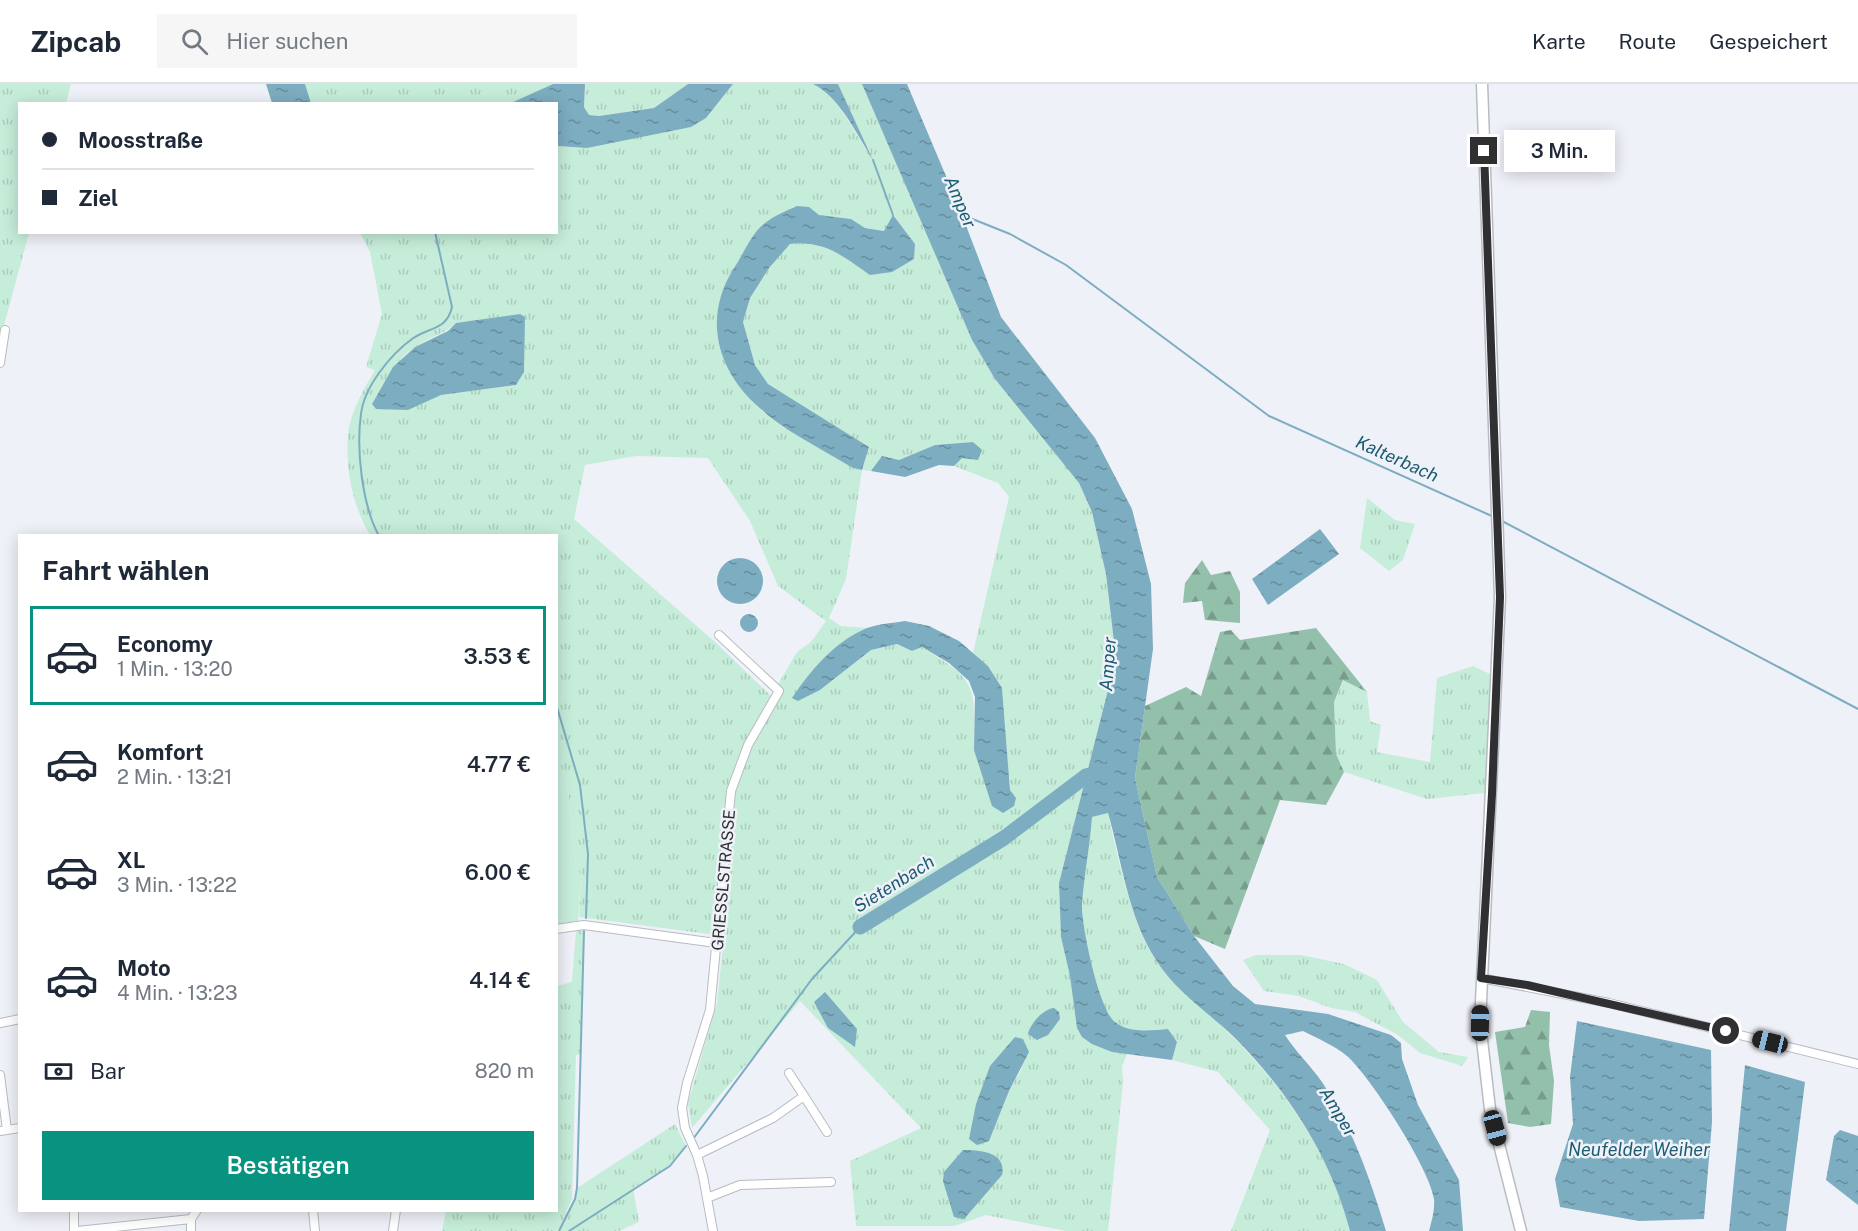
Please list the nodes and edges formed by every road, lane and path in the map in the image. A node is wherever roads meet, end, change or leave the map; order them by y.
1 (1482, 84) edge
2 (5, 330) dead end
3 (0, 363) edge
4 (719, 635) dead end
5 (558, 929) edge
6 (716, 943) junction
7 (1481, 978) junction
8 (18, 1019) edge
9 (0, 1023) edge
10 (1858, 1064) edge
11 (789, 1073) dead end
12 (0, 1075) edge
13 (804, 1096) junction
14 (18, 1128) edge
15 (3, 1130) edge
16 (827, 1132) dead end
17 (698, 1155) junction
18 (831, 1182) dead end
19 (707, 1197) junction
20 (74, 1212) edge
21 (196, 1212) edge
22 (313, 1212) edge
23 (396, 1212) edge
24 (191, 1219) junction
25 (75, 1231) edge
26 (192, 1231) edge
27 (315, 1231) edge
28 (393, 1231) edge
29 (713, 1231) edge
30 (1521, 1231) edge

1 - 7 main road
2 - 3 street
4 - 6 street, GRIESSLSTRASSE
5 - 6 street
6 - 17 street, GRIESSLSTRASSE
7 - 10 street
7 - 30 main road
8 - 9 street
11 - 13 street
12 - 15 street
13 - 16 street
13 - 17 street
14 - 15 street
17 - 19 street, GRIESSLSTRASSE
18 - 19 street
19 - 29 street, GRIESSLSTRASSE
20 - 25 street
21 - 24 street
22 - 27 street
23 - 28 street
24 - 25 street
24 - 26 street

